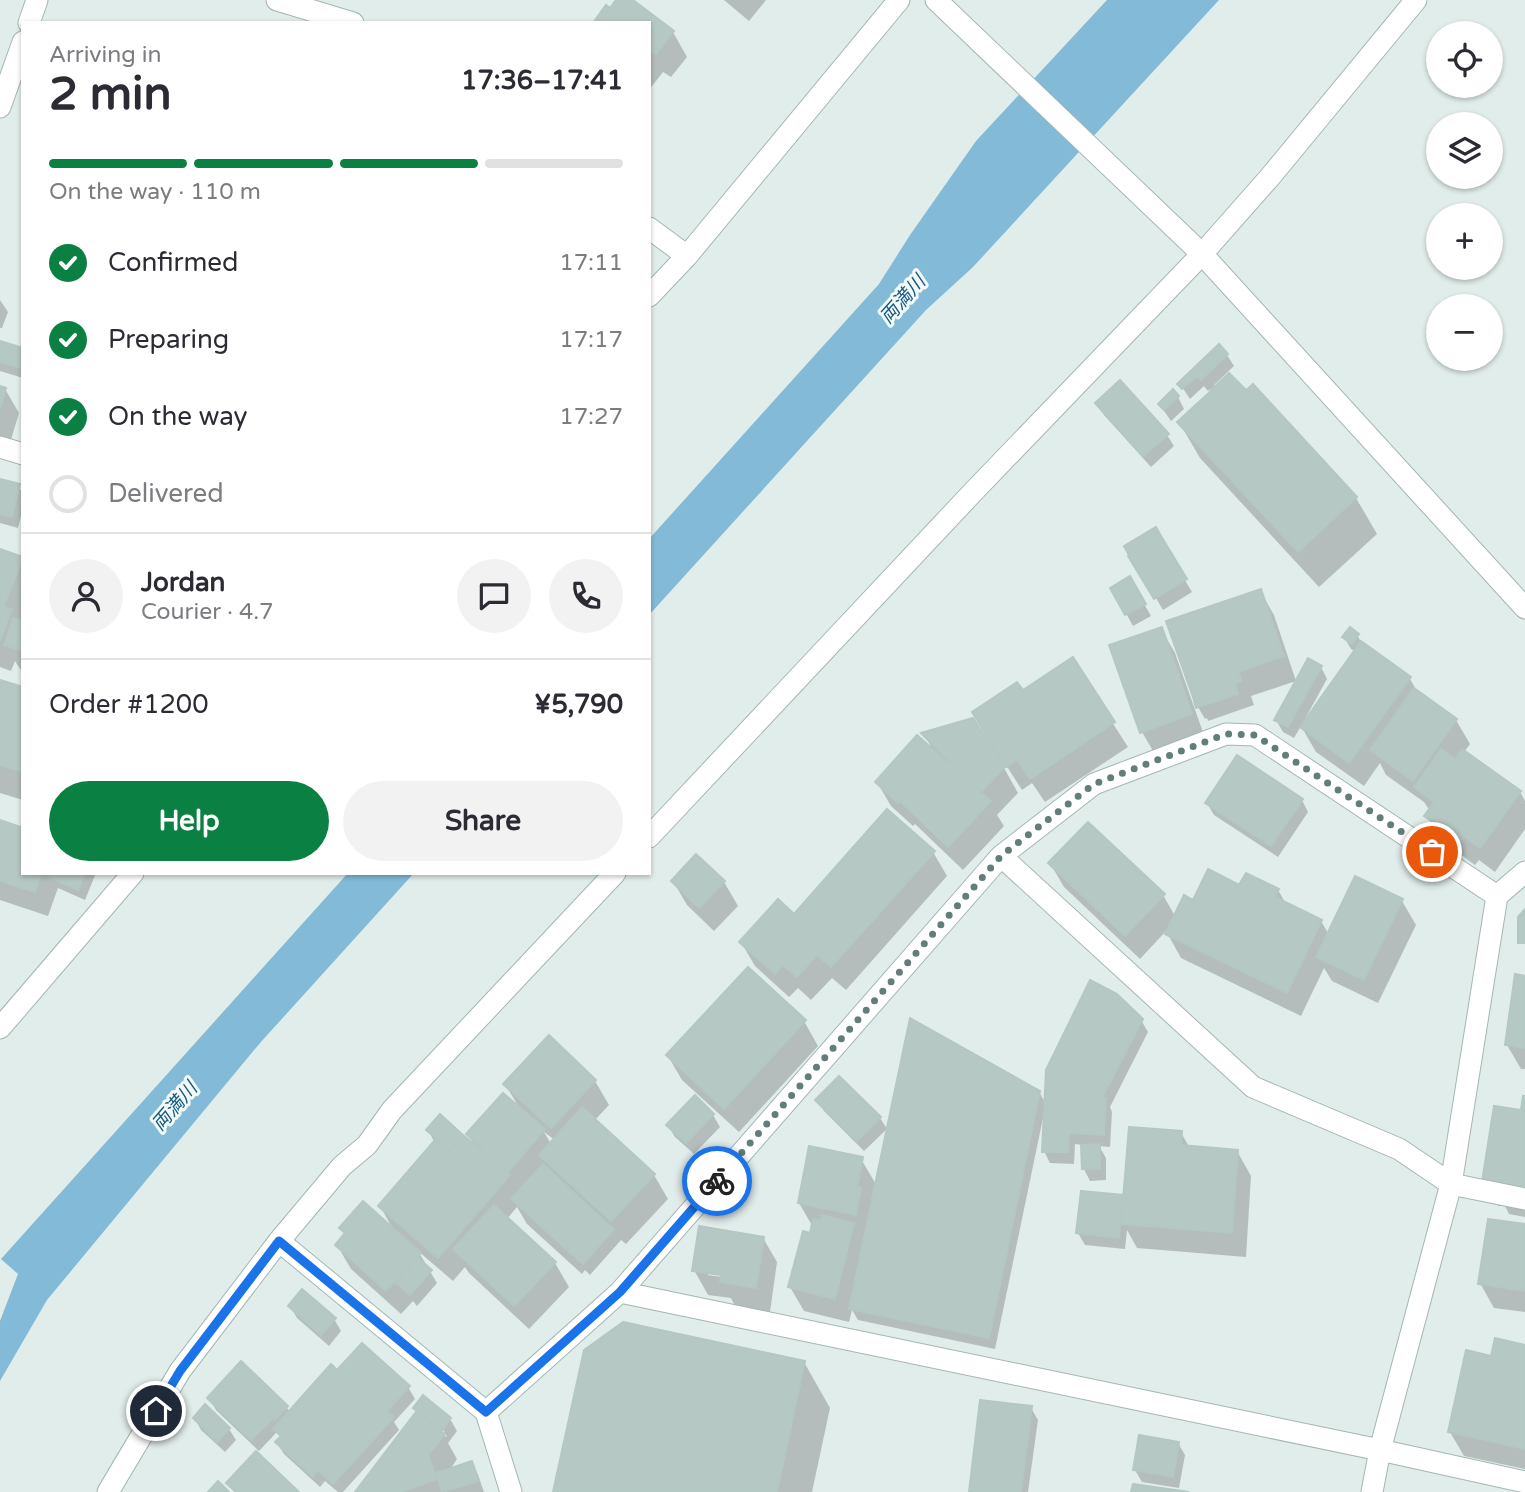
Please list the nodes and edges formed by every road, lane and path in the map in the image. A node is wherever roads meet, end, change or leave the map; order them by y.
1 (37, 0) edge
2 (277, 0) edge
3 (899, 0) edge
4 (1416, 0) edge
5 (936, 1) edge
6 (30, 21) edge
7 (346, 21) edge
8 (21, 48) edge
9 (0, 107) edge
10 (651, 229) edge
11 (1202, 254) junction
12 (687, 256) junction
13 (651, 294) edge
14 (0, 447) edge
15 (21, 453) edge
16 (1525, 608) edge
17 (651, 834) edge
18 (1001, 856) junction
19 (1525, 872) edge
20 (131, 875) edge
21 (613, 875) edge
22 (1497, 896) junction
23 (0, 1028) edge
24 (1451, 1184) junction
25 (1525, 1199) edge
26 (279, 1241) junction
27 (620, 1292) junction
28 (486, 1412) junction
29 (1380, 1450) junction
30 (1525, 1482) edge
31 (108, 1492) edge
32 (511, 1492) edge
33 (1371, 1492) edge

1 - 6 street
2 - 7 street
3 - 12 street
4 - 11 street
5 - 11 street
8 - 9 street
10 - 12 street
11 - 16 street
11 - 17 street
12 - 13 street
14 - 15 street
18 - 22 street
18 - 24 street
18 - 27 street
19 - 22 street
20 - 23 street
21 - 26 street
22 - 24 street
24 - 25 street
24 - 29 street
26 - 28 street
26 - 31 street
27 - 28 street
27 - 29 street
28 - 32 street
29 - 30 street
29 - 33 street

